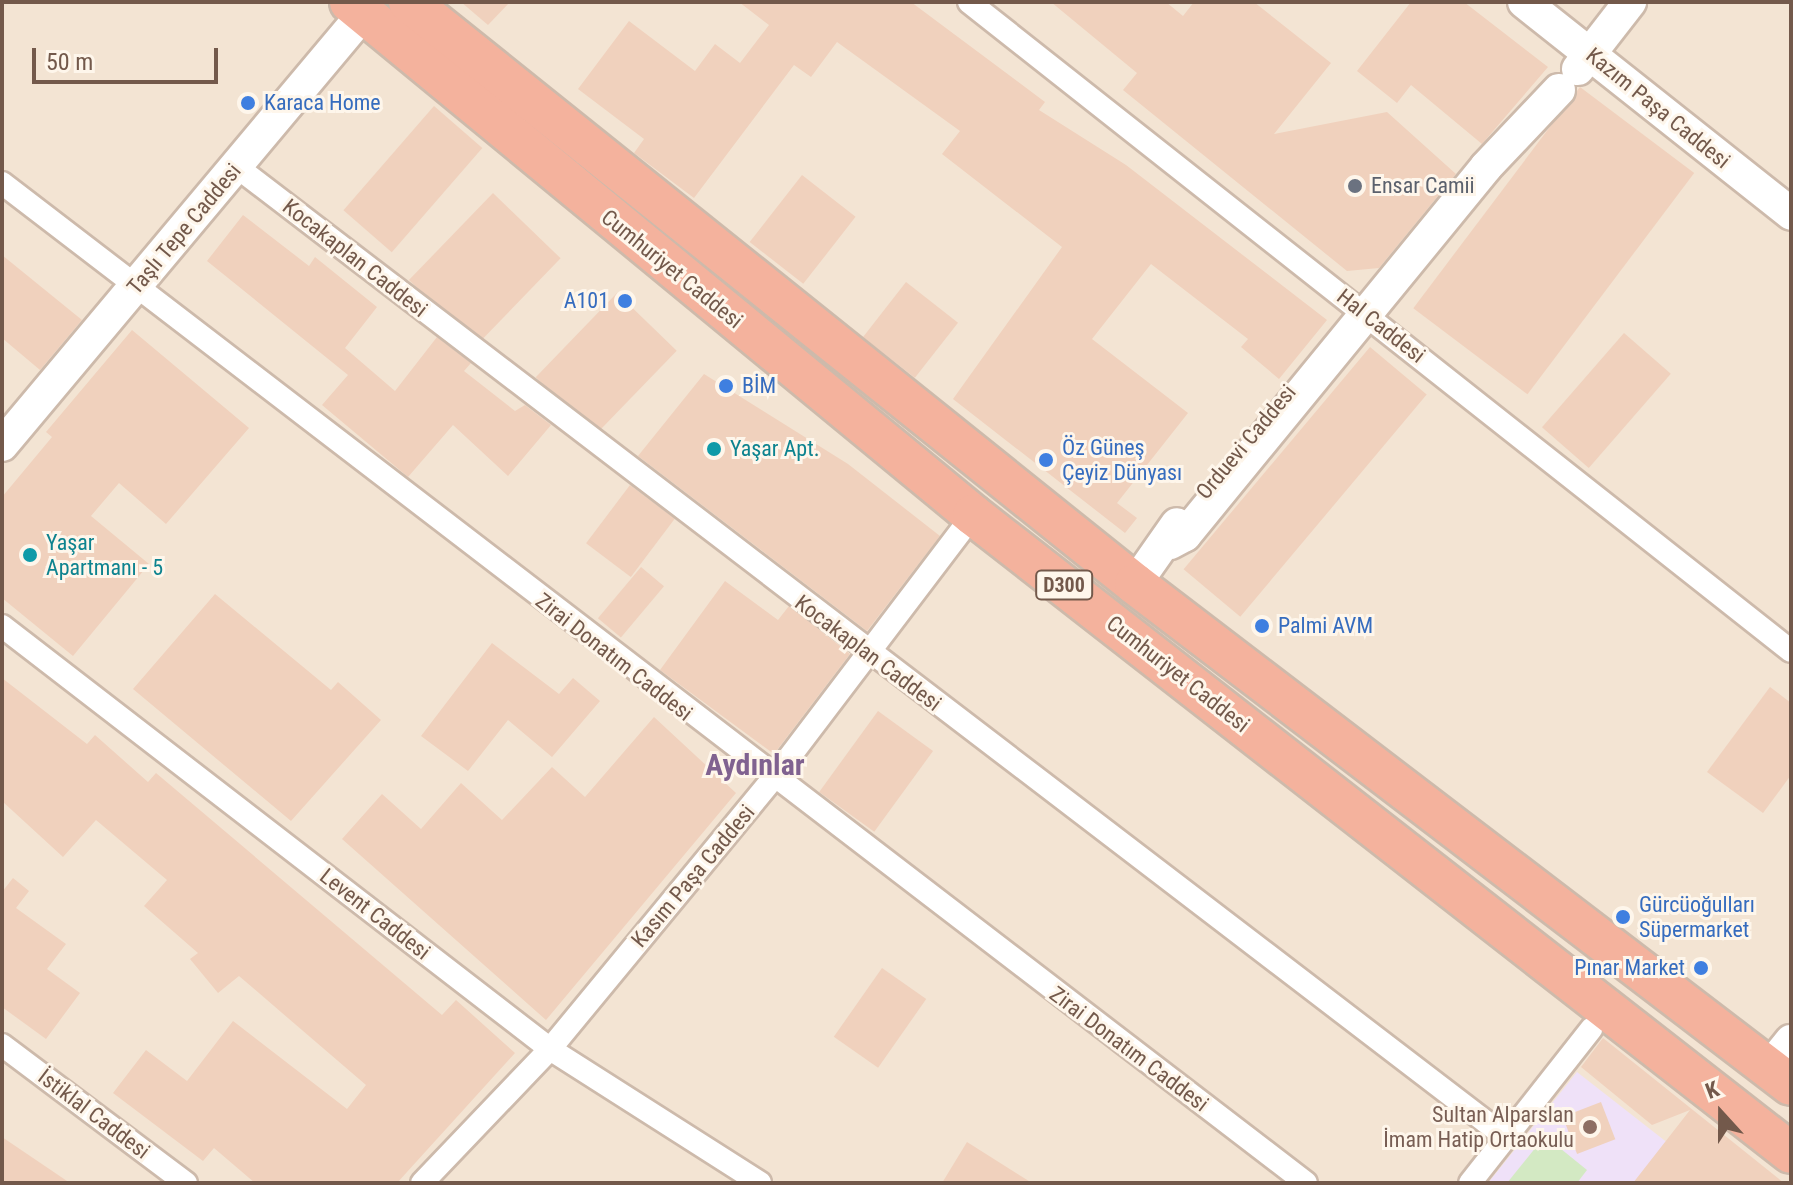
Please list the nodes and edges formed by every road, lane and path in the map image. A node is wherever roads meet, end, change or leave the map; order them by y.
1 (409, 2) edge
2 (969, 2) edge
3 (1524, 2) edge
4 (1630, 2) edge
5 (357, 8) edge
6 (1590, 54) junction
7 (237, 167) junction
8 (2, 183) edge
9 (1791, 214) edge
10 (136, 286) junction
11 (1365, 314) junction
12 (2, 445) edge
13 (973, 515) junction
14 (1135, 584) junction
15 (2, 626) edge
16 (1791, 651) edge
17 (871, 656) junction
18 (772, 780) junction
19 (1599, 1019) junction
20 (2, 1045) edge
21 (550, 1049) junction
22 (1784, 1065) edge
23 (1504, 1134) junction
24 (1791, 1153) edge
25 (186, 1183) edge
26 (422, 1183) edge
27 (760, 1183) edge
28 (1306, 1183) edge
29 (1453, 1183) edge
30 (1470, 1183) edge

1 - 14 highway, Cumhuriyet Caddesi / D300
2 - 11 street, Hal Caddesi
3 - 6 street, Kazım Paşa Caddesi
4 - 6 street, Orduevi Caddesi
5 - 7 street, Taşlı Tepe Caddesi
5 - 13 highway, Cumhuriyet Caddesi / D300
6 - 9 street, Kazım Paşa Caddesi
6 - 11 street, Orduevi Caddesi
7 - 10 street, Taşlı Tepe Caddesi
7 - 17 street, Kocakaplan Caddesi
8 - 10 street, Zirai Donatım Caddesi
10 - 12 street, Taşlı Tepe Caddesi
10 - 18 street, Zirai Donatım Caddesi
11 - 14 street, Orduevi Caddesi
11 - 16 street, Hal Caddesi
13 - 17 street, Kasım Paşa Caddesi
13 - 19 highway, Cumhuriyet Caddesi / D300
14 - 22 highway, Cumhuriyet Caddesi / D300
15 - 21 street, Levent Caddesi
17 - 18 street, Kasım Paşa Caddesi
17 - 23 street, Kocakaplan Caddesi
18 - 21 street, Kasım Paşa Caddesi
18 - 28 street, Zirai Donatım Caddesi
19 - 23 street
19 - 24 highway, Cumhuriyet Caddesi / D300
20 - 25 street, İstiklal Caddesi
21 - 26 street, Kasım Paşa Caddesi
21 - 27 street, Levent Caddesi
23 - 29 street
23 - 30 street

